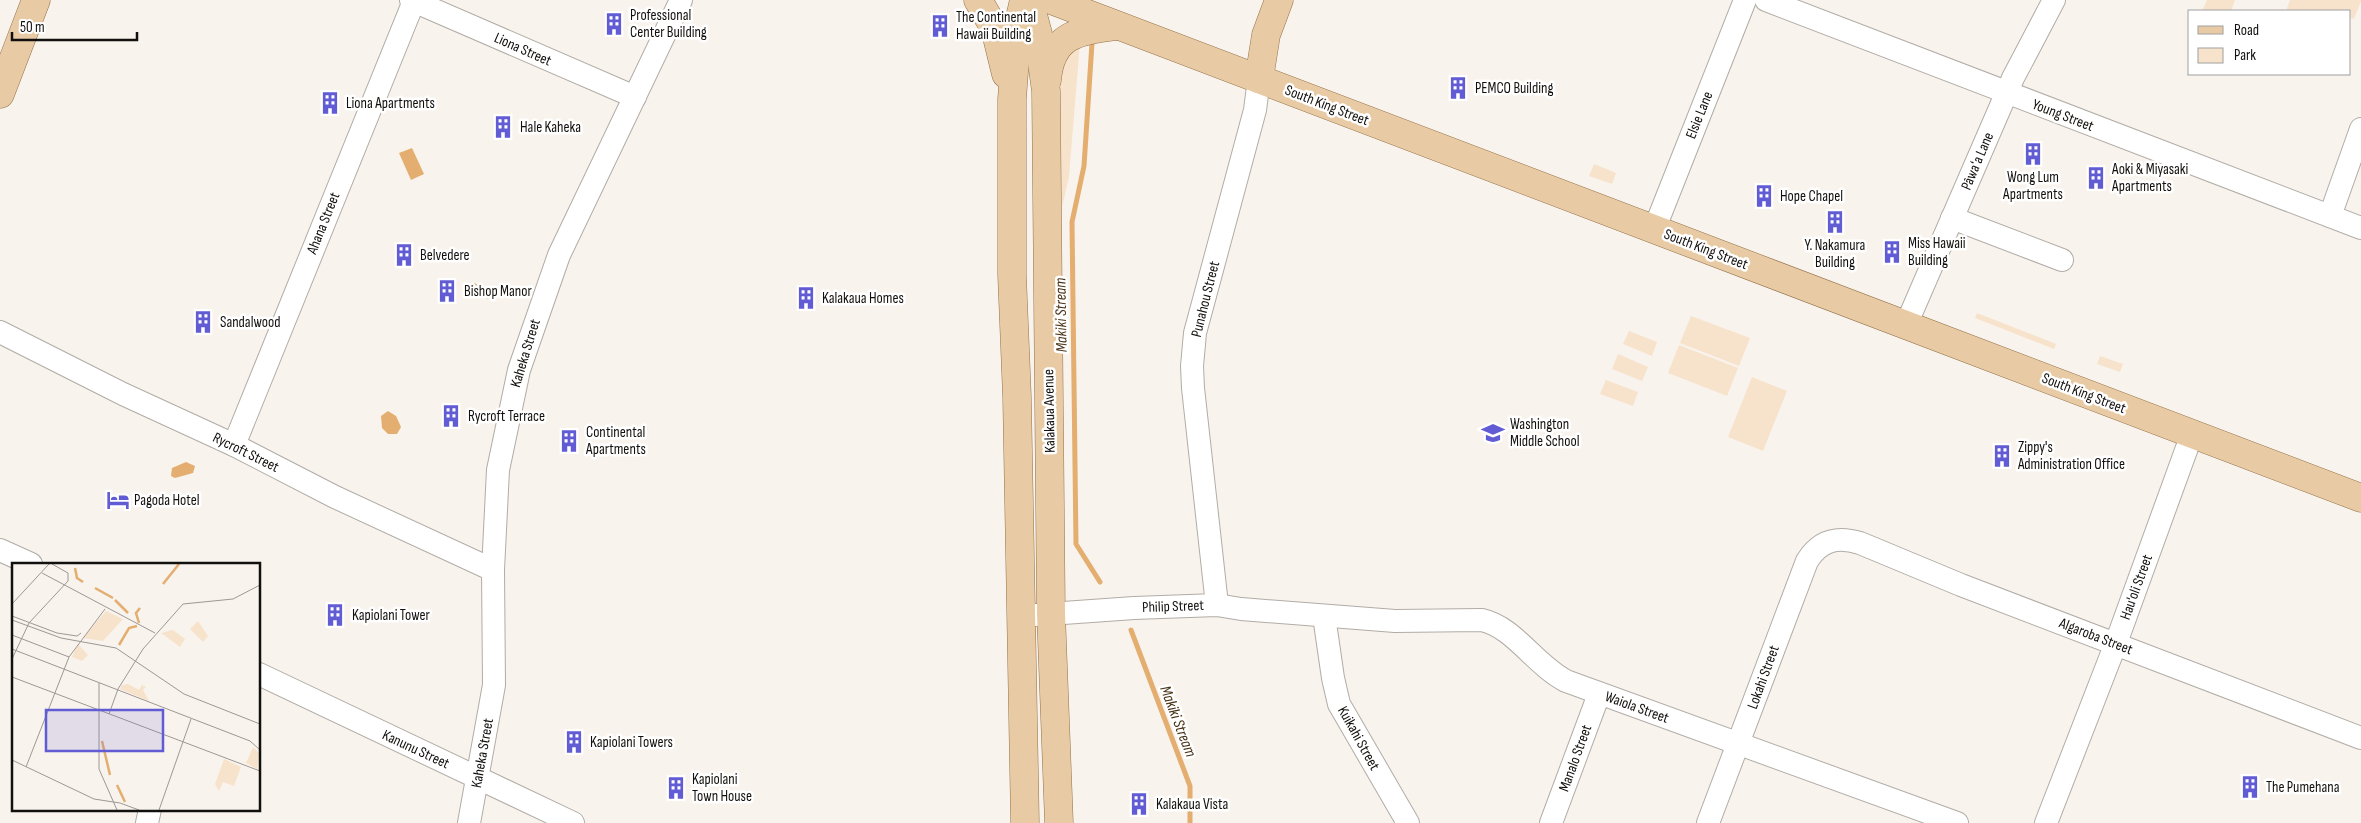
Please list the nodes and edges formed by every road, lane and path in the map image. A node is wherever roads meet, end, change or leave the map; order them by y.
1 (36, 0) edge
2 (681, 0) edge
3 (978, 0) edge
4 (1024, 0) edge
5 (1029, 0) edge
6 (1051, 0) edge
7 (1279, 0) edge
8 (1745, 0) edge
9 (1766, 0) edge
10 (2054, 0) edge
11 (413, 1) edge
12 (1118, 26) junction
13 (1259, 80) junction
14 (1046, 91) junction
15 (2006, 93) junction
16 (0, 94) edge
17 (635, 97) junction
18 (1012, 99) junction
19 (2361, 128) edge
20 (2330, 216) junction
21 (1952, 218) junction
22 (2361, 228) edge
23 (1654, 230) junction
24 (2062, 260) dead end
25 (1906, 325) junction
26 (0, 332) edge
27 (2192, 434) junction
28 (234, 445) junction
29 (2361, 498) edge
30 (1830, 540) joint
31 (0, 550) edge
32 (29, 563) edge
33 (493, 570) junction
34 (1216, 605) junction
35 (1051, 614) junction
36 (1021, 616) junction
37 (1324, 616) junction
38 (2116, 643) junction
39 (260, 674) edge
40 (1599, 694) junction
41 (2361, 738) edge
42 (1738, 744) junction
43 (478, 778) junction
44 (150, 810) edge
45 (147, 823) edge
46 (470, 823) edge
47 (574, 823) edge
48 (1025, 823) edge
49 (1059, 823) edge
50 (1408, 823) edge
51 (1551, 823) edge
52 (1708, 823) edge
53 (1956, 823) edge
54 (2046, 823) edge

1 - 16 main road
2 - 17 street, Kaheka Street
3 - 18 main road
4 - 18 main road
5 - 14 main road, Kalakaua Avenue
6 - 12 main road, South King Street
7 - 13 main road, Punahou Street
8 - 23 street, Elsie Lane
9 - 15 street, Young Street
10 - 15 street, Pāwaʻa Lane
11 - 17 street, Liona Street
11 - 28 street, Ahana Street
12 - 13 main road, South King Street
12 - 14 main road
13 - 23 main road, South King Street
13 - 34 street, Punahou Street
14 - 35 main road, Kalakaua Avenue
15 - 20 street, Young Street
15 - 21 street, Pāwaʻa Lane
17 - 33 street, Kaheka Street
18 - 36 main road
19 - 20 street
20 - 22 street, Young Street
21 - 24 street
21 - 25 street, Pāwaʻa Lane
23 - 25 main road, South King Street
25 - 27 main road, South King Street
26 - 28 street, Rycroft Street
27 - 29 main road, South King Street
27 - 38 street, Hau'oli Street
28 - 33 street, Rycroft Street
30 - 38 street, Algaroba Street
30 - 42 street, Lokahi Street
31 - 32 street
33 - 43 street, Kaheka Street
34 - 35 street, Philip Street
34 - 37 street, Philip Street
35 - 36 street, Philip Street
35 - 49 main road, Kalakaua Avenue
36 - 48 main road
37 - 40 street, Waiola Street
37 - 50 street, Kuikahi Street
38 - 41 street, Algaroba Street
38 - 54 street, Hau'oli Street
39 - 43 street, Kanunu Street
40 - 42 street, Waiola Street
40 - 51 street, Manalo Street
42 - 52 street, Lokahi Street
42 - 53 street, Waiola Street
43 - 46 street, Kaheka Street
43 - 47 street, Kanunu Street
44 - 45 street

